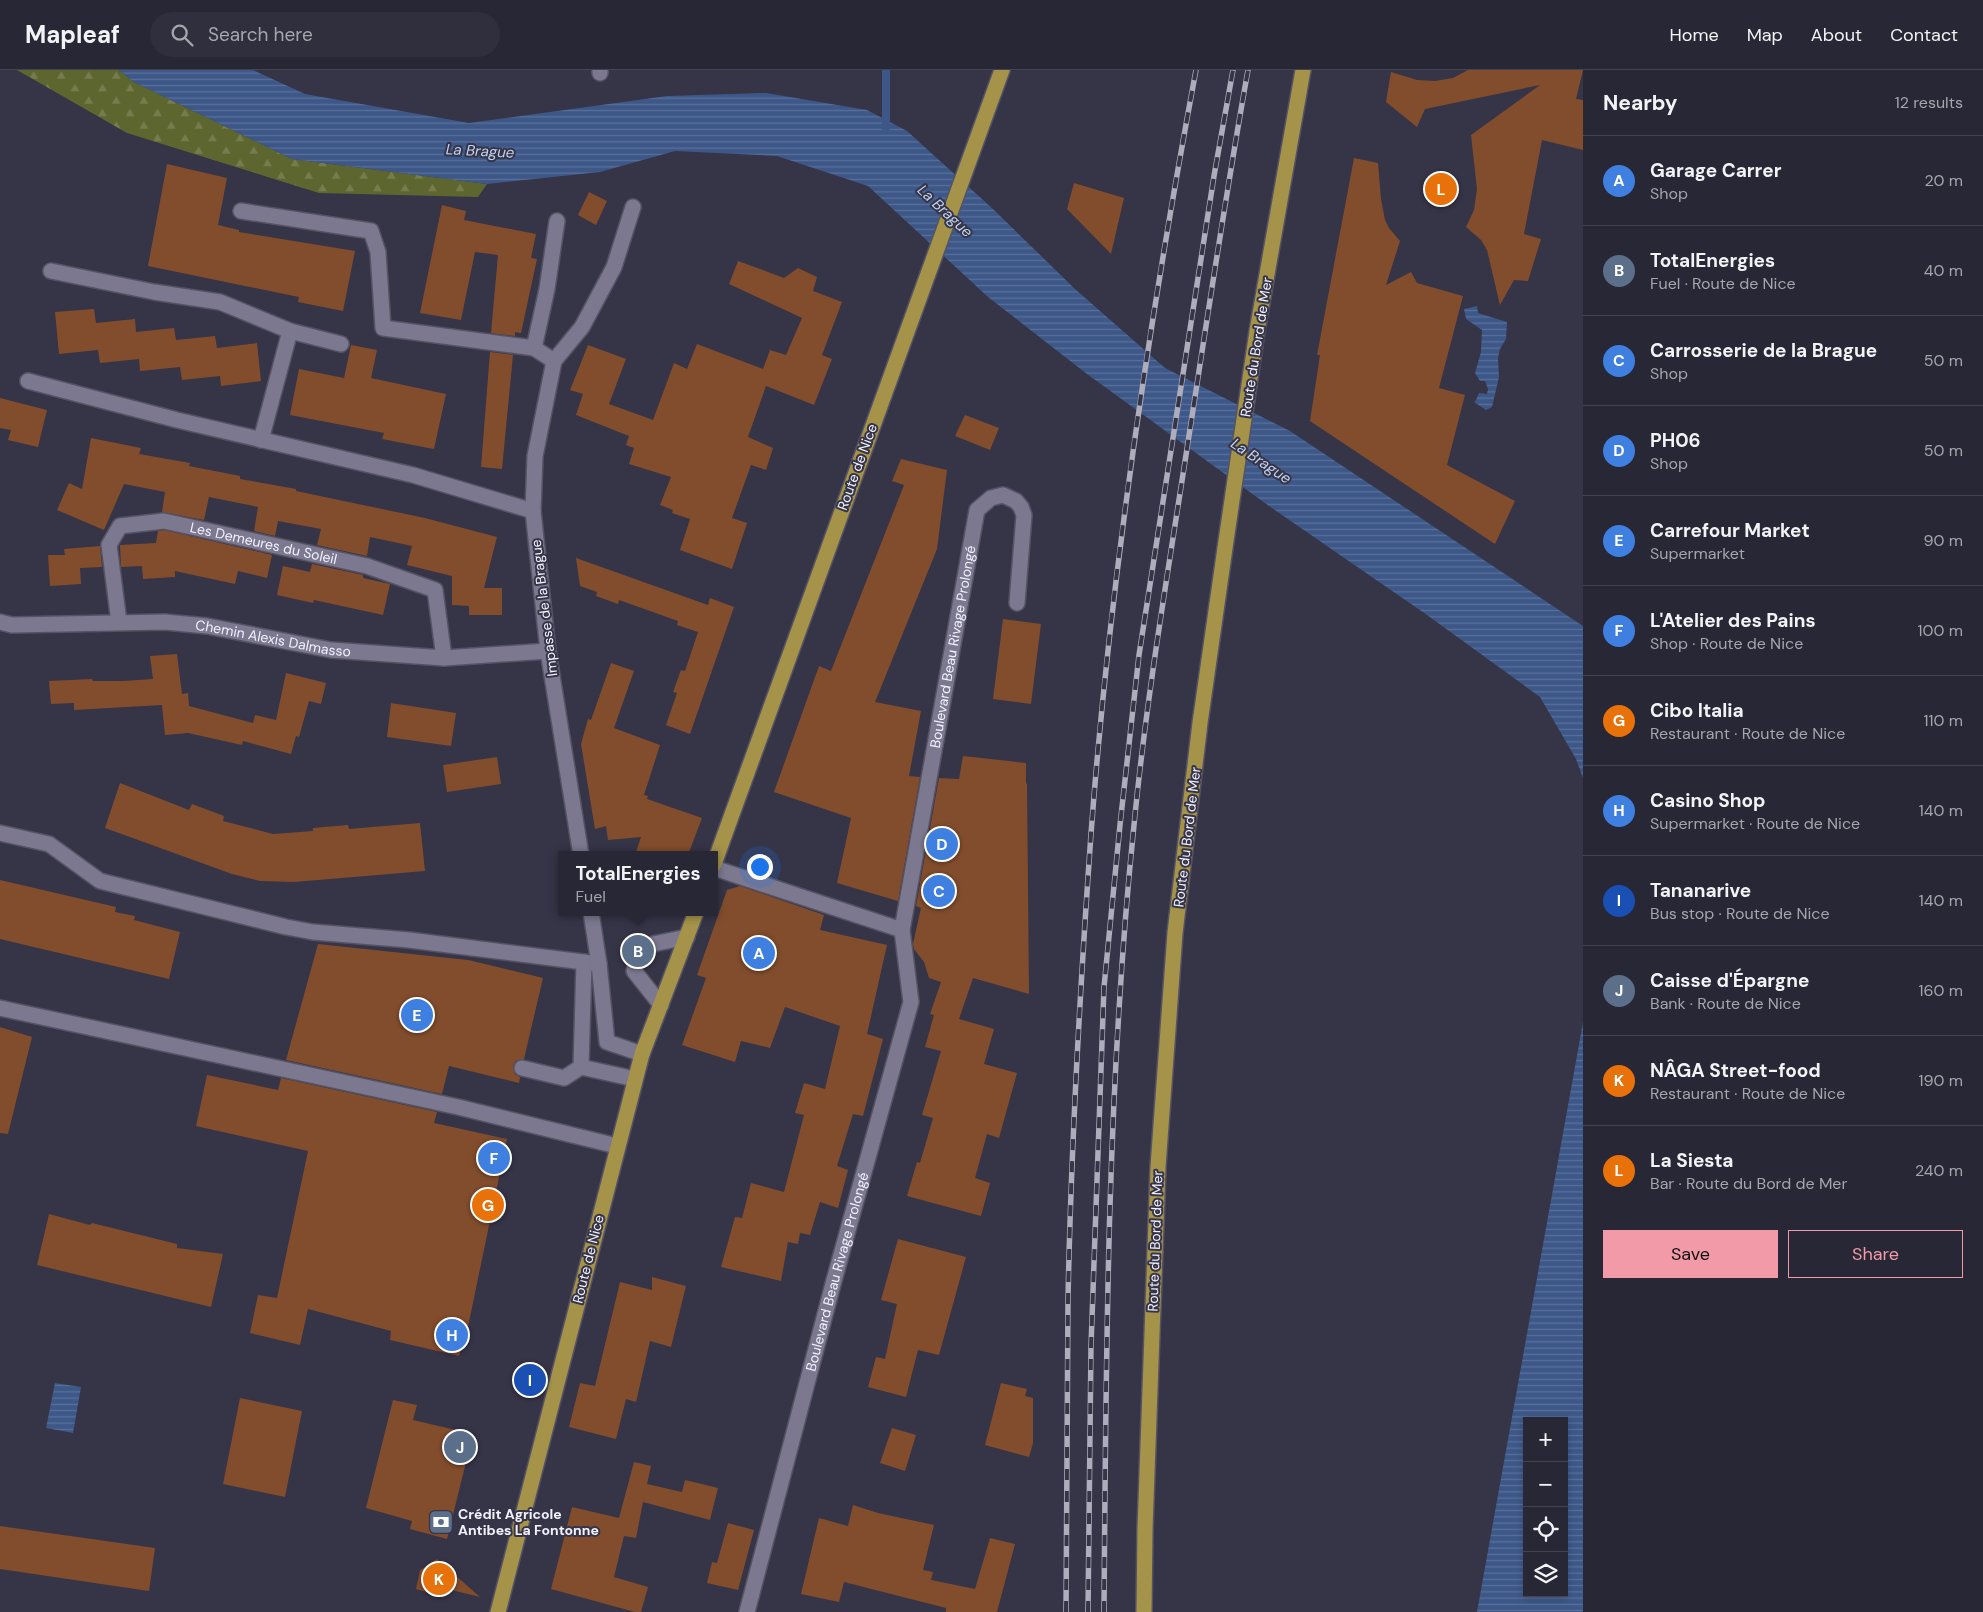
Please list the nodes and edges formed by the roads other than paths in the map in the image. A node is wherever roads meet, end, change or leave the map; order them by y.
1 (1002, 70) edge
2 (1303, 70) edge
3 (633, 207) dead end
4 (241, 210) dead end
5 (557, 221) dead end
6 (51, 271) dead end
7 (290, 331) junction
8 (341, 344) dead end
9 (534, 348) junction
10 (554, 361) junction
11 (28, 381) dead end
12 (261, 440) junction
13 (533, 511) junction
14 (1017, 603) dead end
15 (0, 622) edge
16 (119, 622) junction
17 (548, 651) junction
18 (444, 658) junction
19 (0, 833) edge
20 (580, 851) edge
21 (718, 855) edge
22 (718, 867) edge
23 (591, 916) edge
24 (695, 916) edge
25 (902, 930) junction
26 (687, 937) junction
27 (592, 963) junction
28 (661, 1005) junction
29 (0, 1008) edge
30 (642, 1054) junction
31 (581, 1067) junction
32 (522, 1068) dead end
33 (635, 1080) junction
34 (617, 1146) junction
35 (498, 1612) edge
36 (747, 1612) edge
37 (1144, 1612) edge

1 - 21 main road, Route de Nice
2 - 37 main road, Route du Bord de Mer
3 - 10 street
4 - 9 street
5 - 9 street
6 - 7 street
7 - 8 street
7 - 12 street
9 - 10 street
10 - 13 street, Impasse de la Brague
11 - 12 street
12 - 13 street
13 - 17 street, Impasse de la Brague
14 - 25 street, Boulevard Beau Rivage Prolongé
15 - 16 street, Chemin Alexis Dalmasso
16 - 18 street, Chemin Alexis Dalmasso
16 - 18 street, Les Demeures du Soleil
17 - 18 street, Chemin Alexis Dalmasso
17 - 20 street, Impasse de la Brague
19 - 27 street
22 - 25 street
23 - 27 street
24 - 26 main road, Route de Nice
25 - 36 street, Boulevard Beau Rivage Prolongé
26 - 28 main road, Route de Nice
26 - 28 street
27 - 30 street
27 - 31 street
28 - 30 main road, Route de Nice
29 - 34 street
30 - 33 main road, Route de Nice
31 - 32 street
31 - 33 street
33 - 34 main road, Route de Nice
34 - 35 main road, Route de Nice

